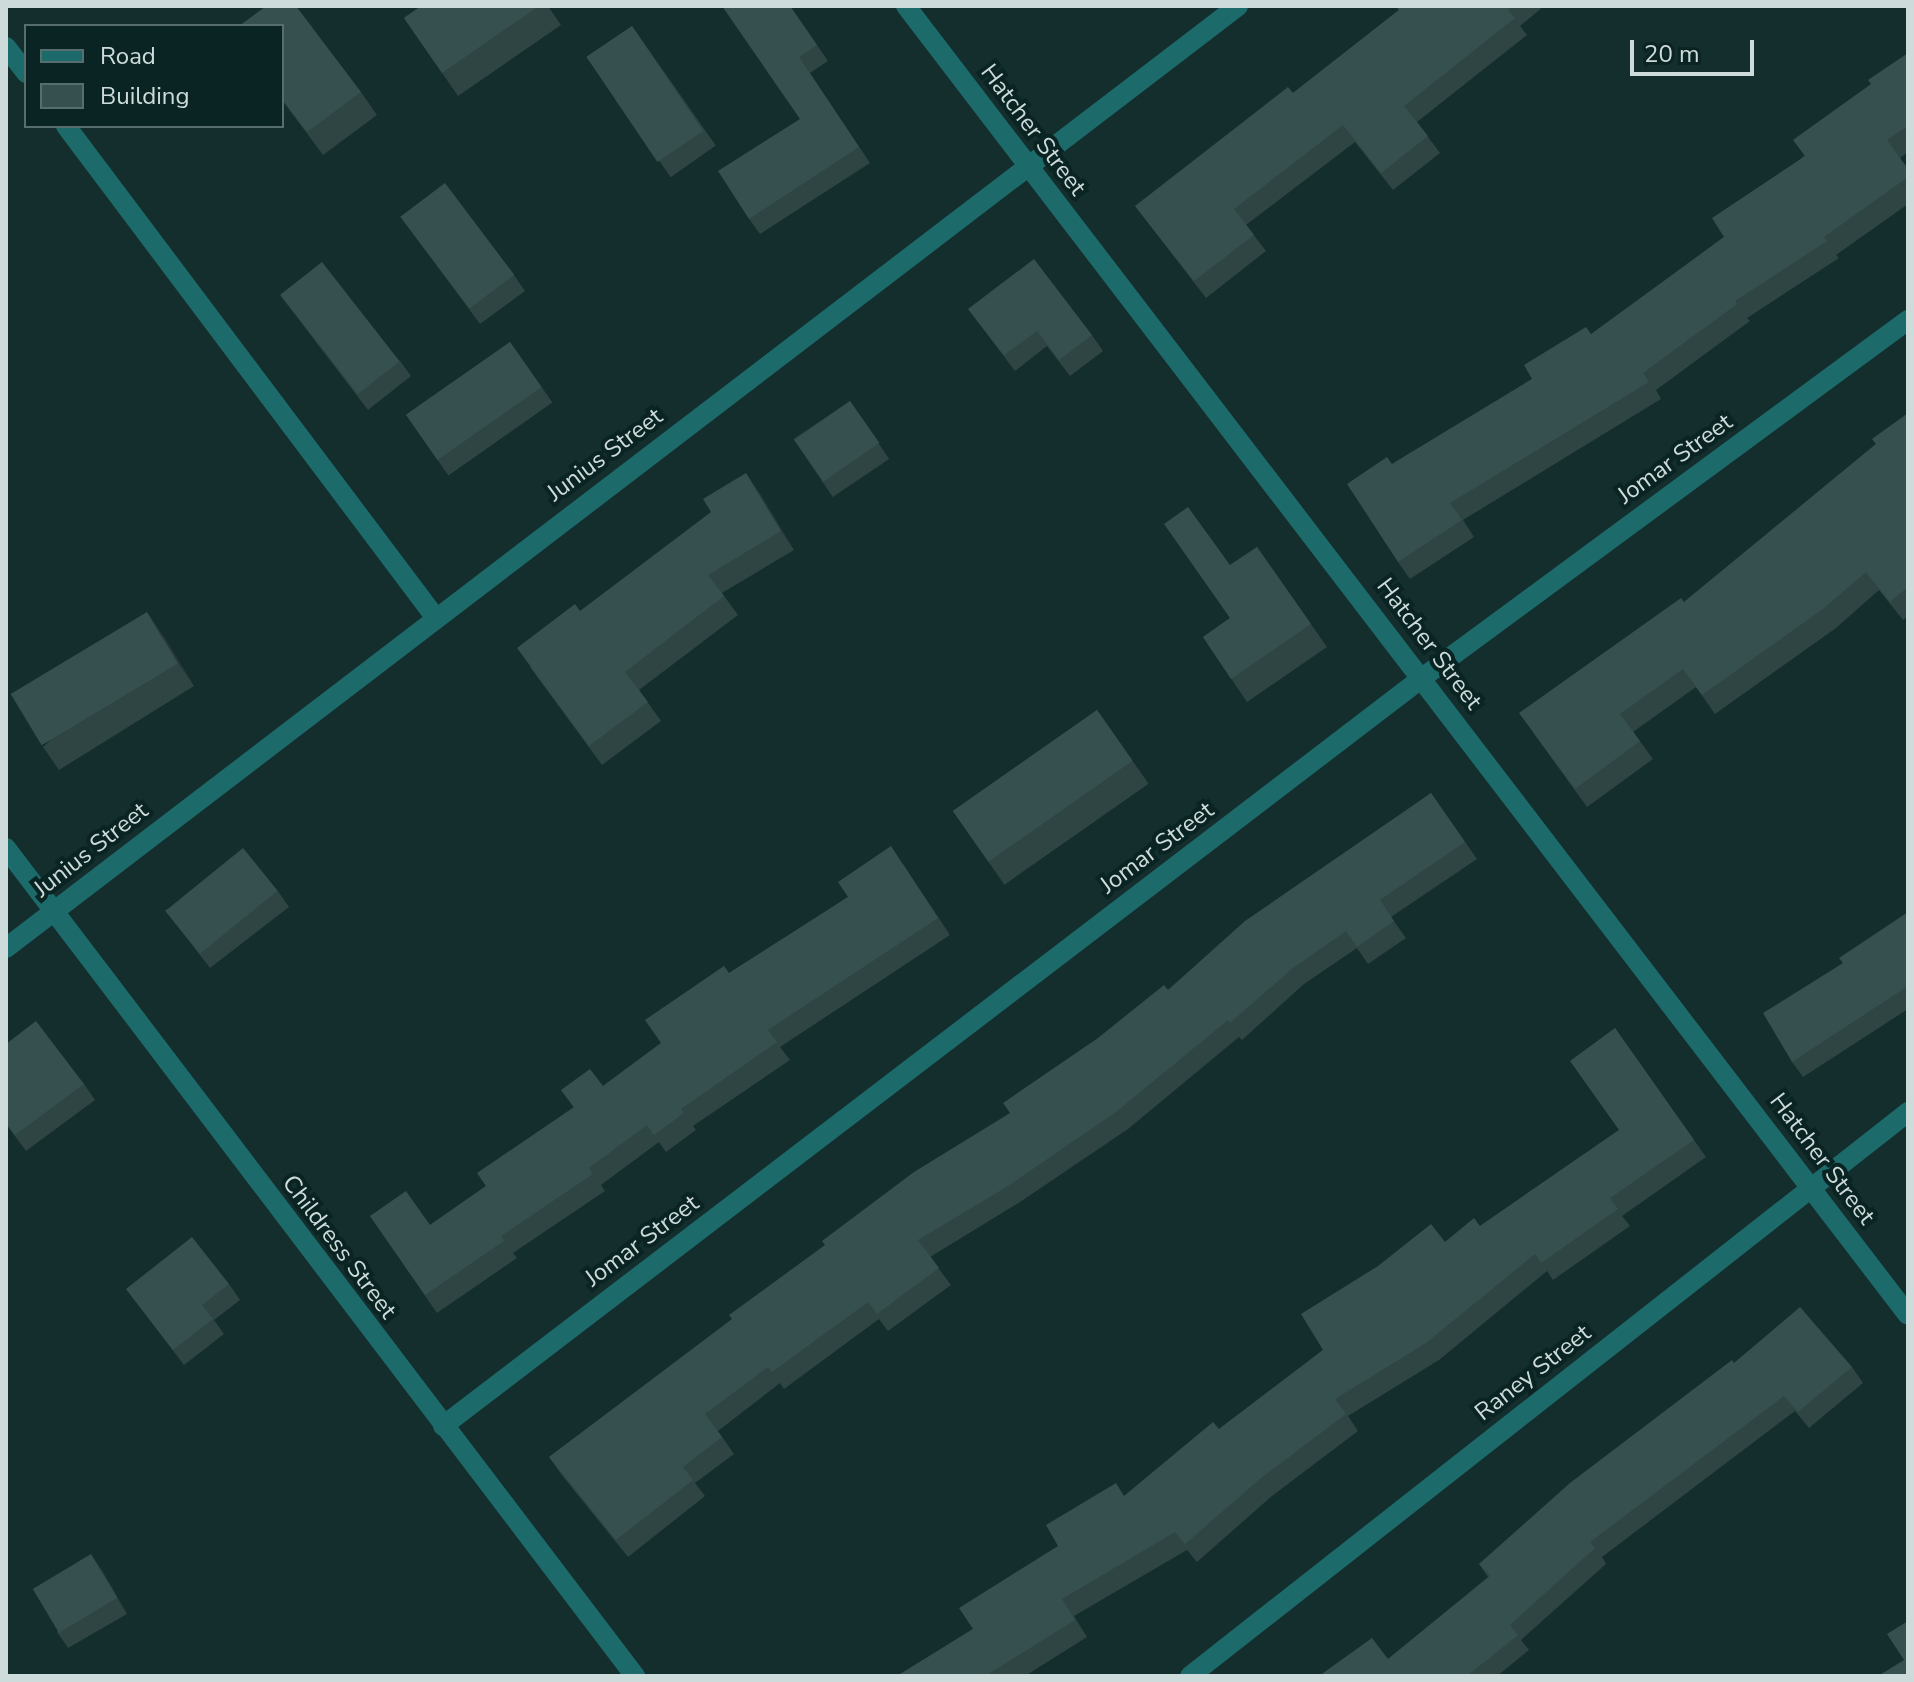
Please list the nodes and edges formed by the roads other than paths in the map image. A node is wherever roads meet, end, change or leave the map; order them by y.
1 (906, 6) edge
2 (1238, 6) edge
3 (6, 47) edge
4 (24, 70) edge
5 (68, 128) edge
6 (1028, 167) junction
7 (1908, 320) edge
8 (435, 617) junction
9 (1422, 678) junction
10 (6, 848) edge
11 (56, 910) junction
12 (6, 948) edge
13 (1908, 1112) edge
14 (1811, 1188) junction
15 (1908, 1315) edge
16 (443, 1426) junction
17 (635, 1676) edge
18 (1190, 1676) edge

1 - 6 street, Hatcher Street
2 - 6 street, Junius Street
3 - 4 street
5 - 8 street
6 - 8 street, Junius Street
6 - 9 street, Hatcher Street
7 - 9 street, Jomar Street
8 - 11 street, Junius Street
9 - 14 street, Hatcher Street
9 - 16 street, Jomar Street
10 - 11 street, Childress Street
11 - 12 street, Junius Street
11 - 16 street, Childress Street
13 - 14 street, Raney Street
14 - 15 street, Hatcher Street
14 - 18 street, Raney Street
16 - 17 street, Childress Street

